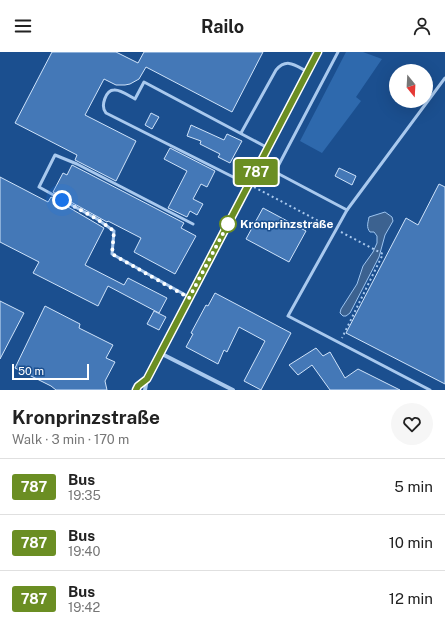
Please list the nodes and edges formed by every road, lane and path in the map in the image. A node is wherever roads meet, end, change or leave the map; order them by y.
1 (318, 52) edge
2 (338, 52) edge
3 (308, 72) junction
4 (445, 78) edge
5 (241, 133) junction
6 (268, 148) junction
7 (260, 164) junction
8 (275, 172) junction
9 (249, 184) junction
10 (347, 210) junction
11 (193, 224) dead end
12 (336, 230) junction
13 (189, 298) junction
14 (339, 343) junction
15 (160, 353) junction
16 (147, 379) junction
17 (136, 390) edge
18 (145, 390) edge
19 (233, 390) edge
20 (430, 390) edge

1 - 3 street
2 - 8 lane
3 - 5 lane
3 - 6 street
4 - 10 lane
5 - 6 lane
5 - 9 lane
6 - 7 street
7 - 8 lane
7 - 9 street
8 - 10 lane
9 - 12 path
9 - 13 street
10 - 12 lane
11 - 13 lane
12 - 14 path
12 - 14 lane
13 - 15 street
14 - 20 lane
15 - 16 street
15 - 19 street
16 - 17 street
16 - 18 street

